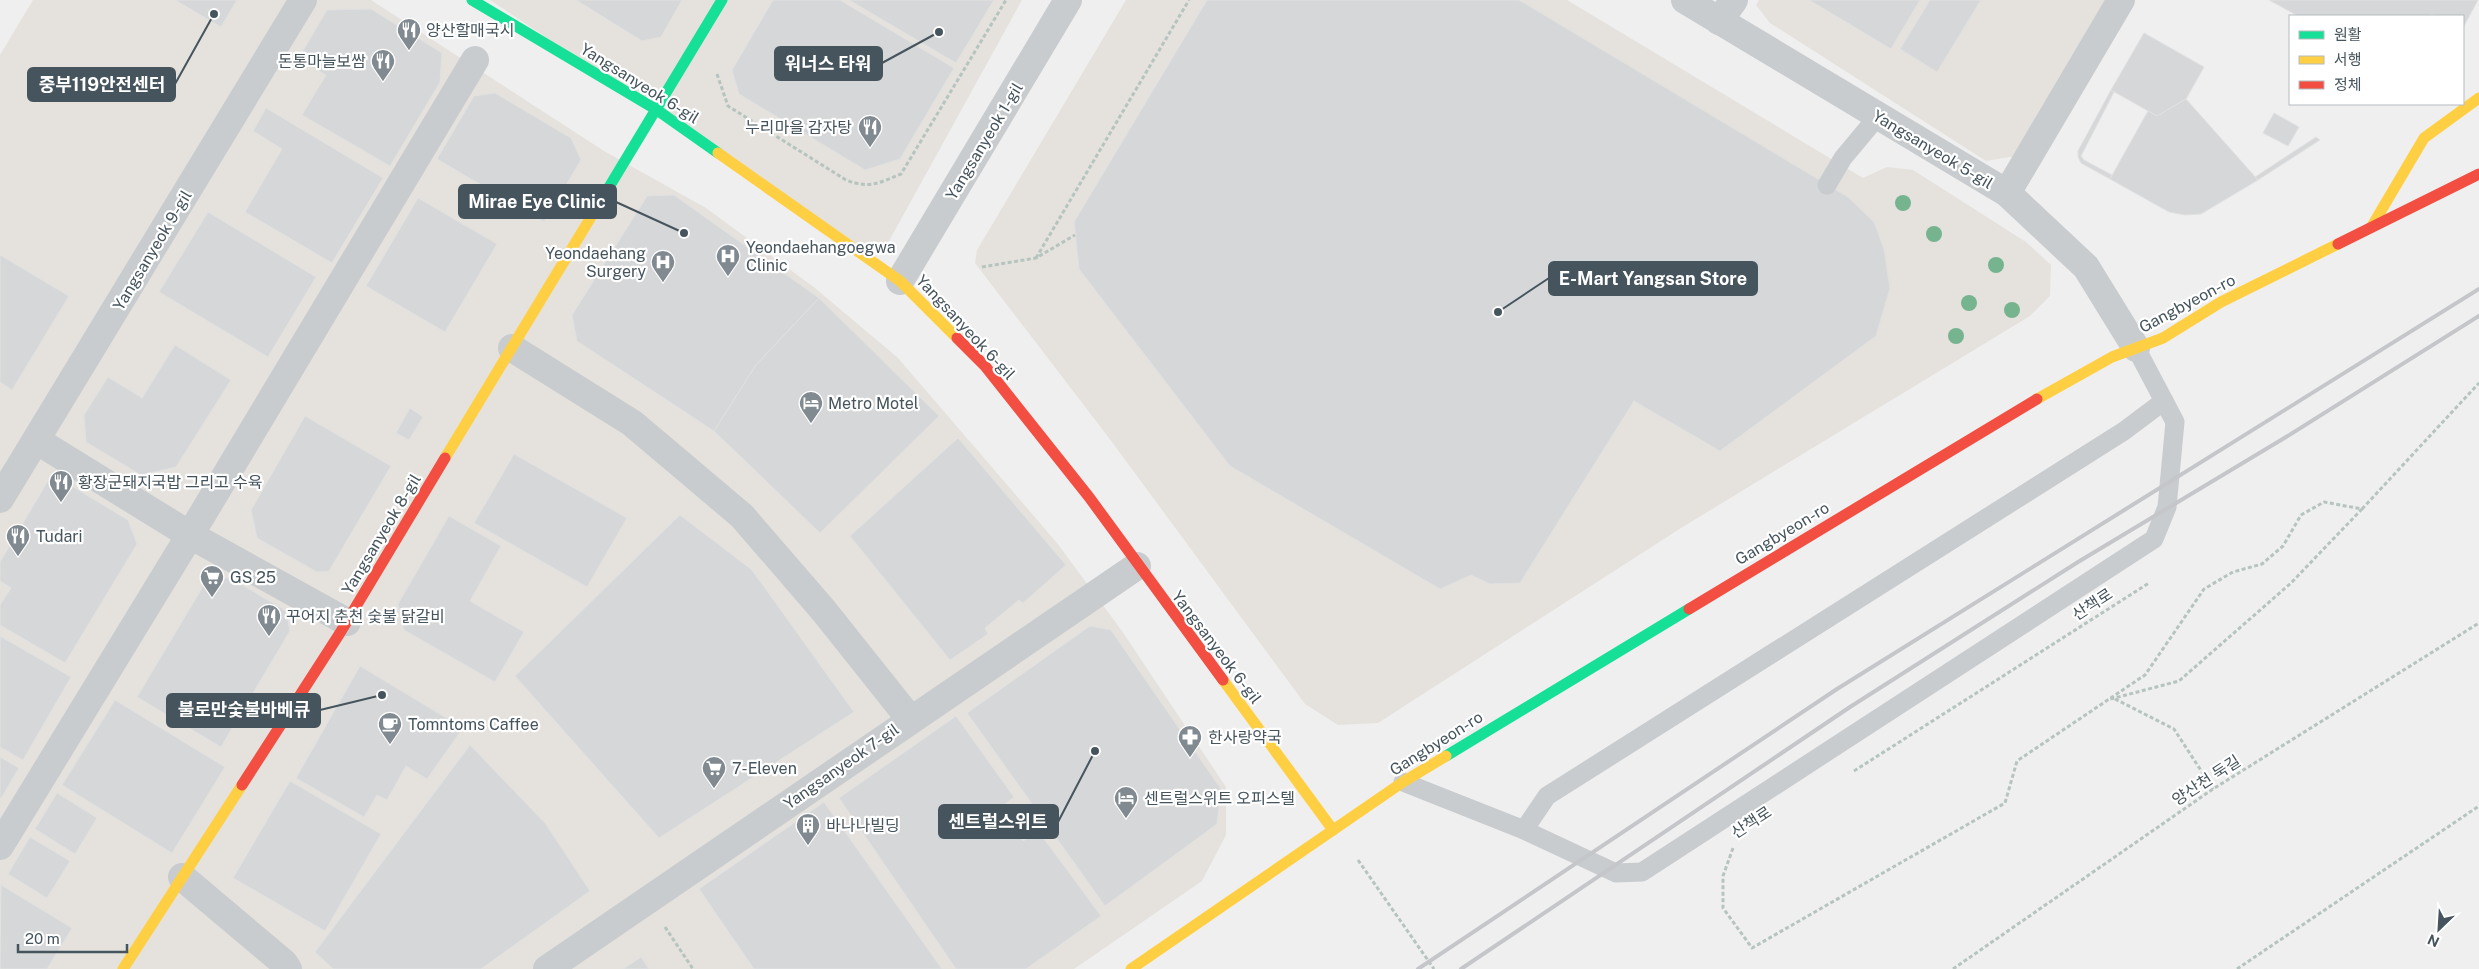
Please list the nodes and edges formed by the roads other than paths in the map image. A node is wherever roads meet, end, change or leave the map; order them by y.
1 (303, 0) edge
2 (472, 0) edge
3 (722, 0) edge
4 (1068, 0) edge
5 (1684, 0) edge
6 (2121, 0) edge
7 (1727, 10) edge
8 (475, 60) dead end
9 (2479, 98) edge
10 (657, 110) junction
11 (1878, 116) junction
12 (2479, 174) edge
13 (1827, 184) dead end
14 (2006, 193) junction
15 (2372, 226) junction
16 (900, 281) junction
17 (512, 348) junction
18 (2136, 348) junction
19 (2164, 401) junction
20 (36, 440) junction
21 (0, 499) edge
22 (190, 535) junction
23 (1137, 566) junction
24 (347, 622) junction
25 (910, 719) junction
26 (1403, 782) junction
27 (1333, 830) junction
28 (1524, 830) junction
29 (0, 846) edge
30 (182, 877) junction
31 (123, 969) edge
32 (288, 969) edge
33 (547, 969) edge
34 (1131, 969) edge

1 - 20 street, Yangsanyeok 9-gil
2 - 10 street, Yangsanyeok 6-gil
3 - 10 street, Yangsanyeok 8-gil
4 - 16 street, Yangsanyeok 1-gil
5 - 7 street, Yangsanyeok 5-gil
6 - 14 street
7 - 11 street, Yangsanyeok 5-gil
8 - 22 street
9 - 15 street
10 - 16 street, Yangsanyeok 6-gil
10 - 17 street, Yangsanyeok 8-gil
11 - 13 lane
11 - 14 street, Yangsanyeok 5-gil
12 - 15 street, Gangbyeon-ro
14 - 18 street, Yangsanyeok 5-gil
15 - 18 street, Gangbyeon-ro
16 - 23 street, Yangsanyeok 6-gil
17 - 24 street, Yangsanyeok 8-gil
17 - 25 street
18 - 19 lane
18 - 26 street, Gangbyeon-ro
19 - 28 lane
19 - 28 lane
20 - 21 street, Yangsanyeok 9-gil
20 - 22 street
22 - 24 street
22 - 29 street
23 - 25 street, Yangsanyeok 7-gil
23 - 27 street, Yangsanyeok 6-gil
24 - 30 street, Yangsanyeok 8-gil
25 - 33 street, Yangsanyeok 7-gil
26 - 27 street, Gangbyeon-ro
26 - 28 lane
27 - 34 street, Gangbyeon-ro
30 - 31 street, Yangsanyeok 8-gil
30 - 32 street

